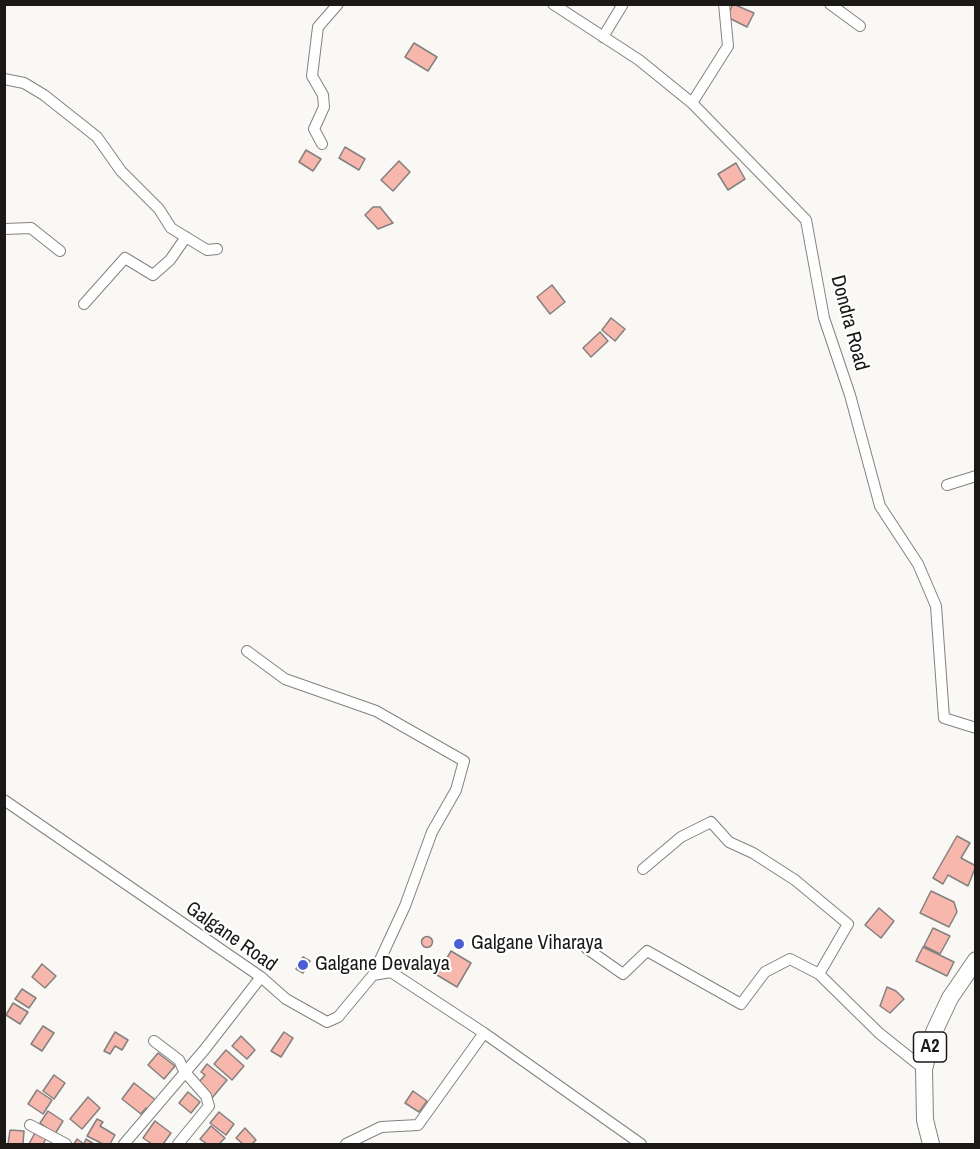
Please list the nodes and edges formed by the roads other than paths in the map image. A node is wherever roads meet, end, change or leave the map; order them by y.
1 (338, 4) edge
2 (553, 4) edge
3 (623, 4) edge
4 (724, 4) edge
5 (830, 4) edge
6 (860, 26) dead end
7 (603, 37) junction
8 (4, 79) edge
9 (692, 103) junction
10 (322, 144) dead end
11 (4, 229) edge
12 (186, 237) junction
13 (217, 249) dead end
14 (60, 251) dead end
15 (84, 304) dead end
16 (975, 476) edge
17 (947, 485) dead end
18 (247, 651) dead end
19 (975, 728) edge
20 (4, 800) edge
21 (643, 869) dead end
22 (586, 948) dead end
23 (975, 960) edge
24 (819, 974) junction
25 (373, 975) junction
26 (261, 977) junction
27 (484, 1033) junction
28 (154, 1041) dead end
29 (924, 1069) junction
30 (184, 1071) junction
31 (30, 1125) dead end
32 (66, 1144) edge
33 (127, 1144) edge
34 (178, 1144) edge
35 (346, 1144) edge
36 (641, 1144) edge
37 (931, 1144) edge

1 - 10 street
2 - 7 street, Dondra Road
3 - 7 street
4 - 9 street
5 - 6 street
7 - 9 street, Dondra Road
8 - 12 street
9 - 19 street, Dondra Road
11 - 14 street
12 - 13 street
12 - 15 street
16 - 17 street
18 - 25 street
20 - 26 street, Galgane Road
21 - 24 street
22 - 24 street
23 - 29 highway, A2
24 - 29 street
25 - 26 street, Galgane Road
25 - 27 street
26 - 30 street
27 - 35 street
27 - 36 street
28 - 30 street
29 - 37 highway, A2
30 - 33 street
30 - 34 street
31 - 32 street

